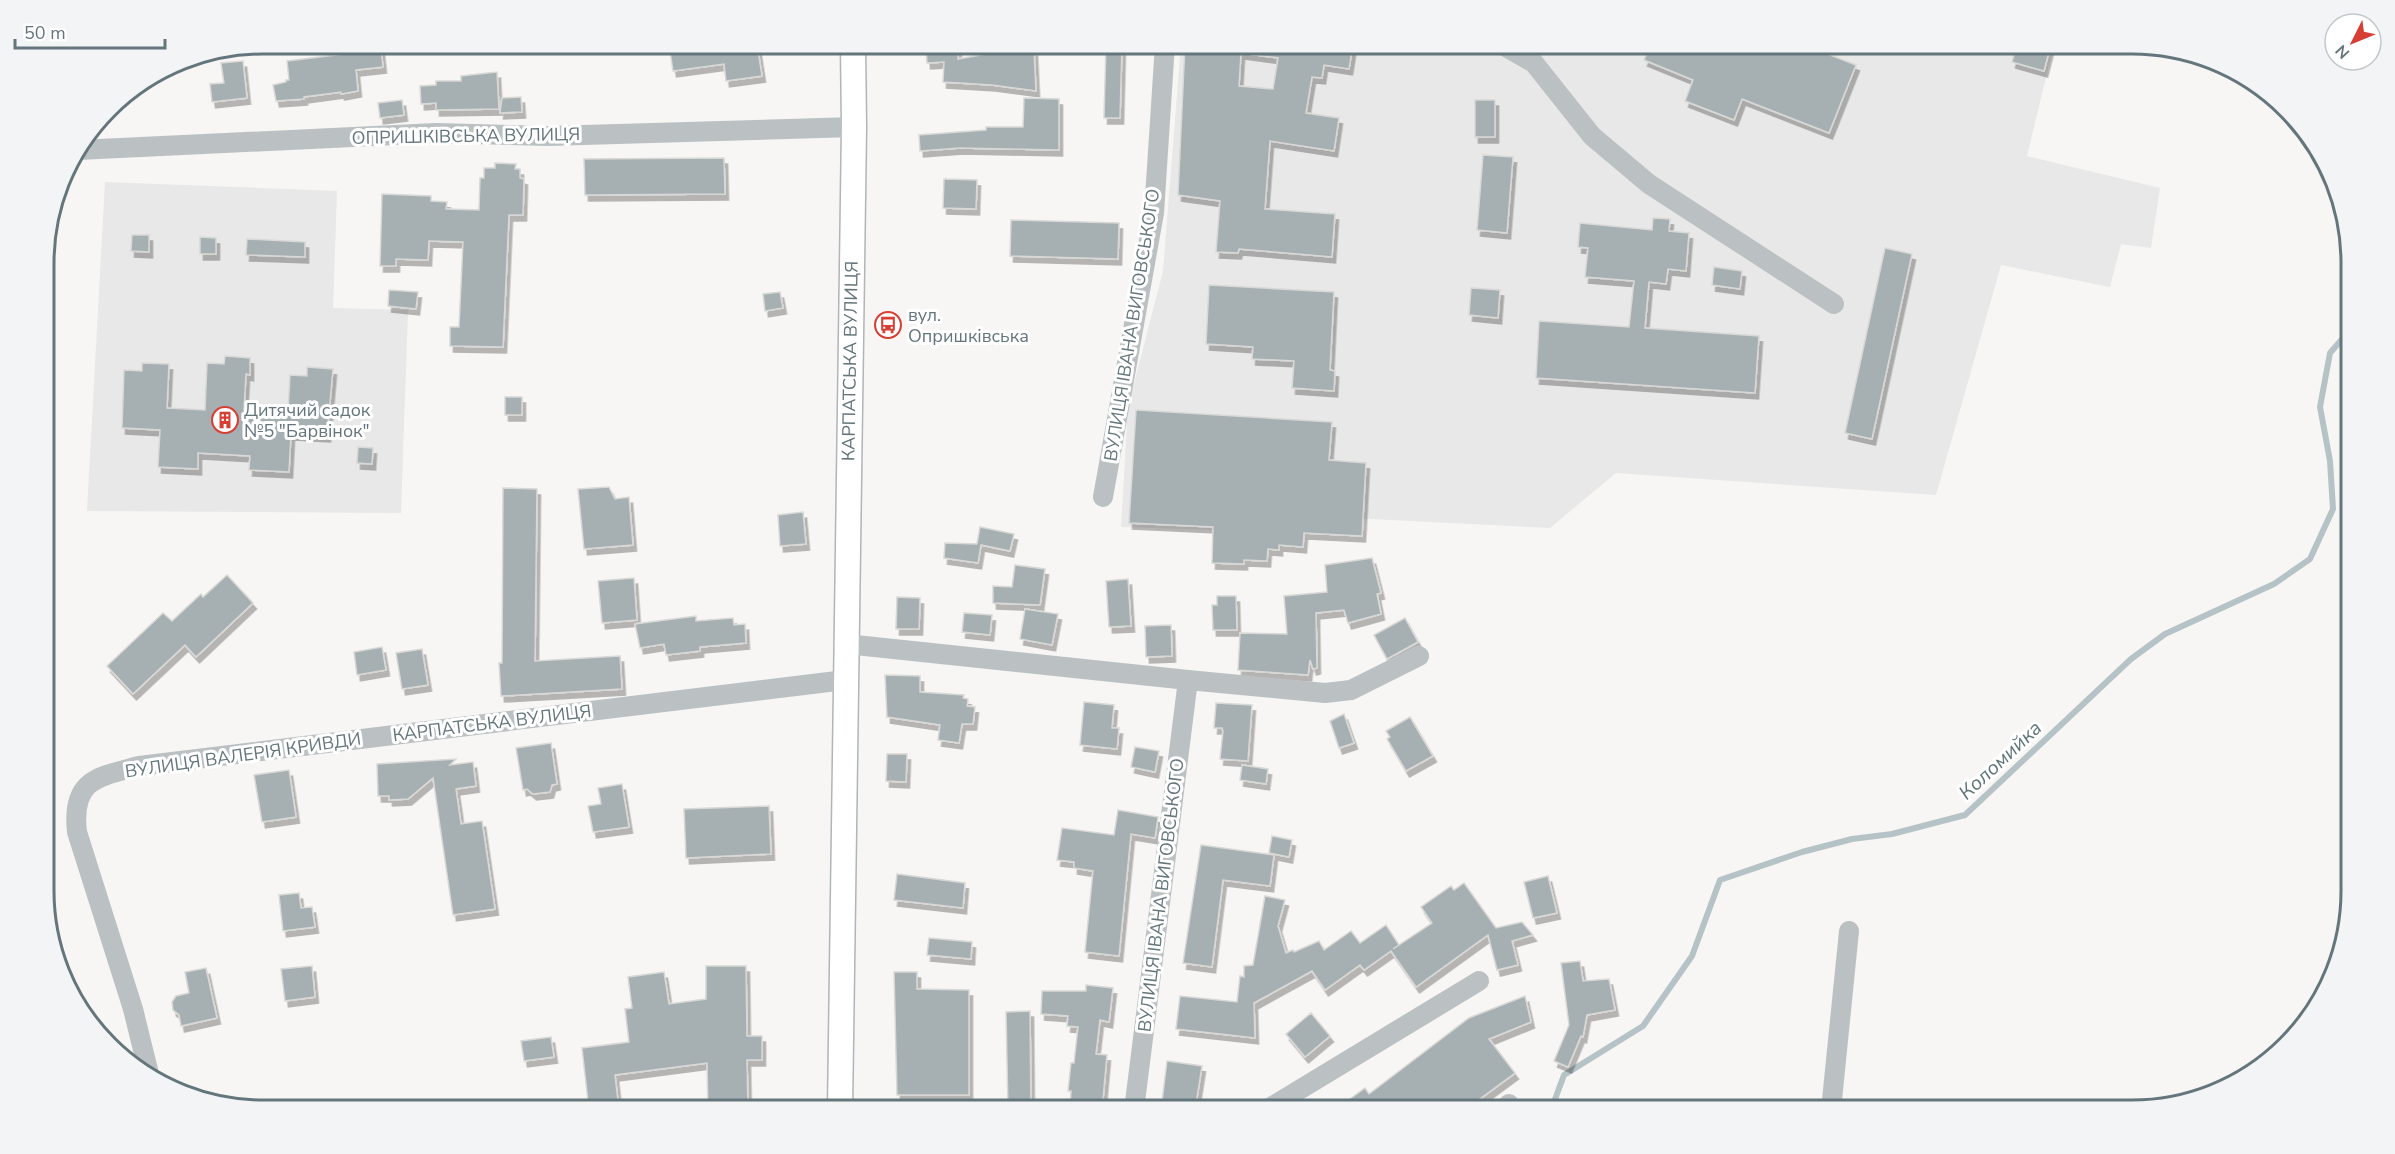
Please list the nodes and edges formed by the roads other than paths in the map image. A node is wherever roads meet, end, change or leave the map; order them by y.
1 (853, 54) edge
2 (1164, 54) edge
3 (1518, 54) edge
4 (854, 127) junction
5 (88, 150) edge
6 (1834, 304) dead end
7 (1103, 497) dead end
8 (846, 644) junction
9 (1419, 656) dead end
10 (845, 680) junction
11 (1188, 680) junction
12 (1849, 931) dead end
13 (1479, 981) dead end
14 (147, 1064) edge
15 (840, 1100) edge
16 (1135, 1100) edge
17 (1283, 1100) edge
18 (1832, 1100) edge

1 - 4 main road, КАРПАТСЬКА ВУЛИЦЯ
2 - 7 street, ВУЛИЦЯ ІВАНА ВИГОВСЬКОГО
3 - 6 street
4 - 5 street, ОПРИШКІВСЬКА ВУЛИЦЯ
4 - 8 main road, КАРПАТСЬКА ВУЛИЦЯ
8 - 10 main road, КАРПАТСЬКА ВУЛИЦЯ
8 - 11 street
9 - 11 street
10 - 14 street, ВУЛИЦЯ ВАЛЕРІЯ КРИВДИ
10 - 15 main road, КАРПАТСЬКА ВУЛИЦЯ
11 - 16 street, ВУЛИЦЯ ІВАНА ВИГОВСЬКОГО
12 - 18 street
13 - 17 street

